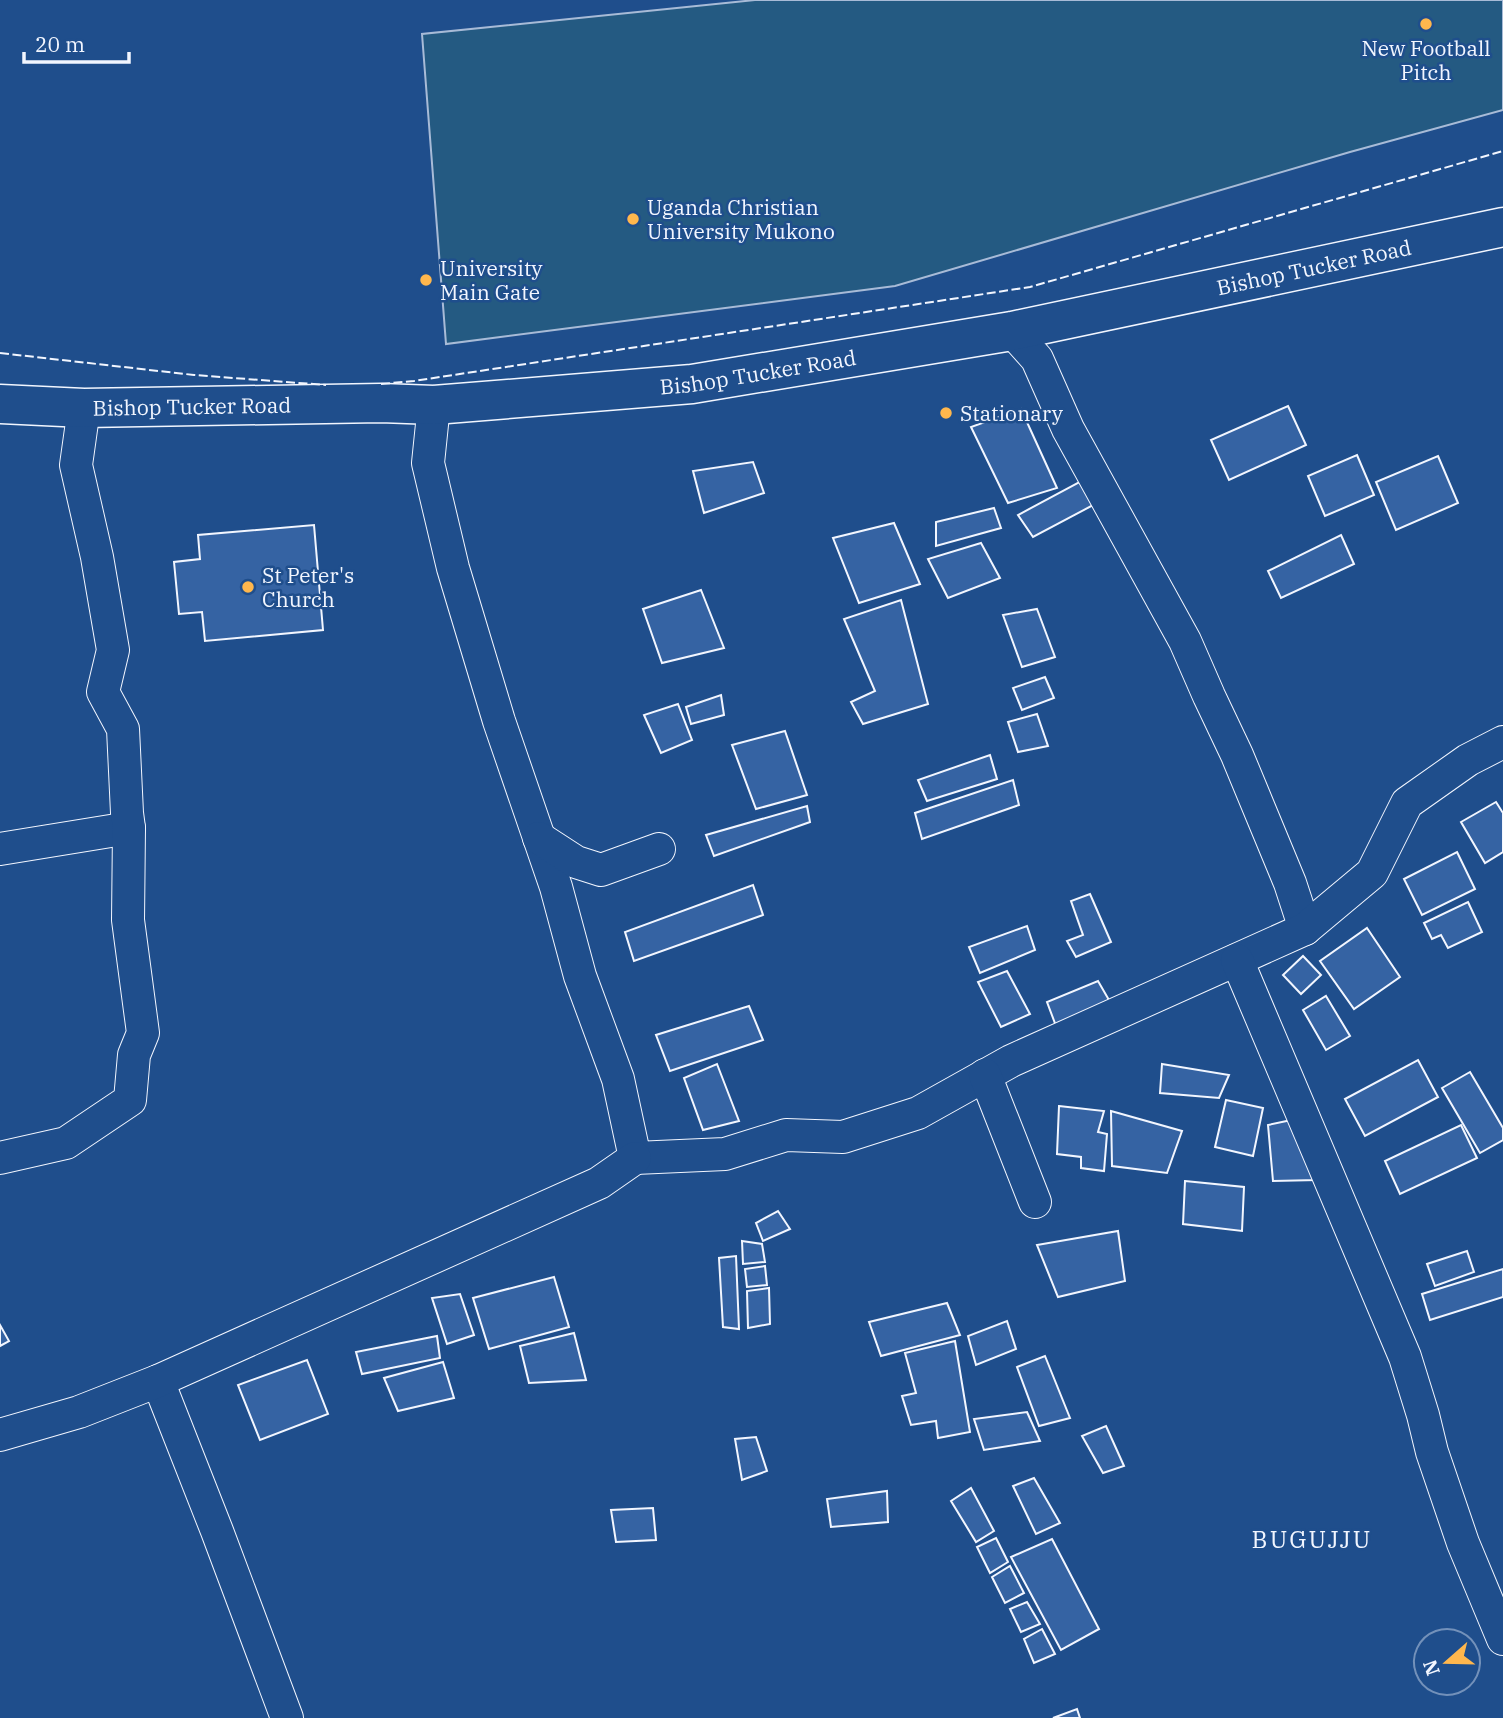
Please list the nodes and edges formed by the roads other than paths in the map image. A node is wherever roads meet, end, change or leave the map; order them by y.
1 (1503, 227) edge
2 (1012, 331) junction
3 (0, 404) edge
4 (433, 405) junction
5 (84, 408) junction
6 (1503, 742) edge
7 (129, 828) junction
8 (539, 838) junction
9 (0, 849) edge
10 (659, 849) dead end
11 (1305, 929) junction
12 (1237, 960) junction
13 (985, 1075) junction
14 (0, 1158) edge
15 (635, 1158) junction
16 (1035, 1202) dead end
17 (158, 1381) junction
18 (0, 1435) edge
19 (1503, 1639) edge
20 (287, 1718) edge

1 - 2 main road, Bishop Tucker Road
2 - 4 main road, Bishop Tucker Road
2 - 11 street
3 - 5 main road, Bishop Tucker Road
4 - 5 main road, Bishop Tucker Road
4 - 8 street
5 - 7 street
6 - 11 street
7 - 9 street
7 - 14 street
8 - 10 street
8 - 15 street
11 - 12 street
12 - 13 street
12 - 19 street
13 - 15 street
13 - 16 street
15 - 17 street
17 - 18 street
17 - 20 street

